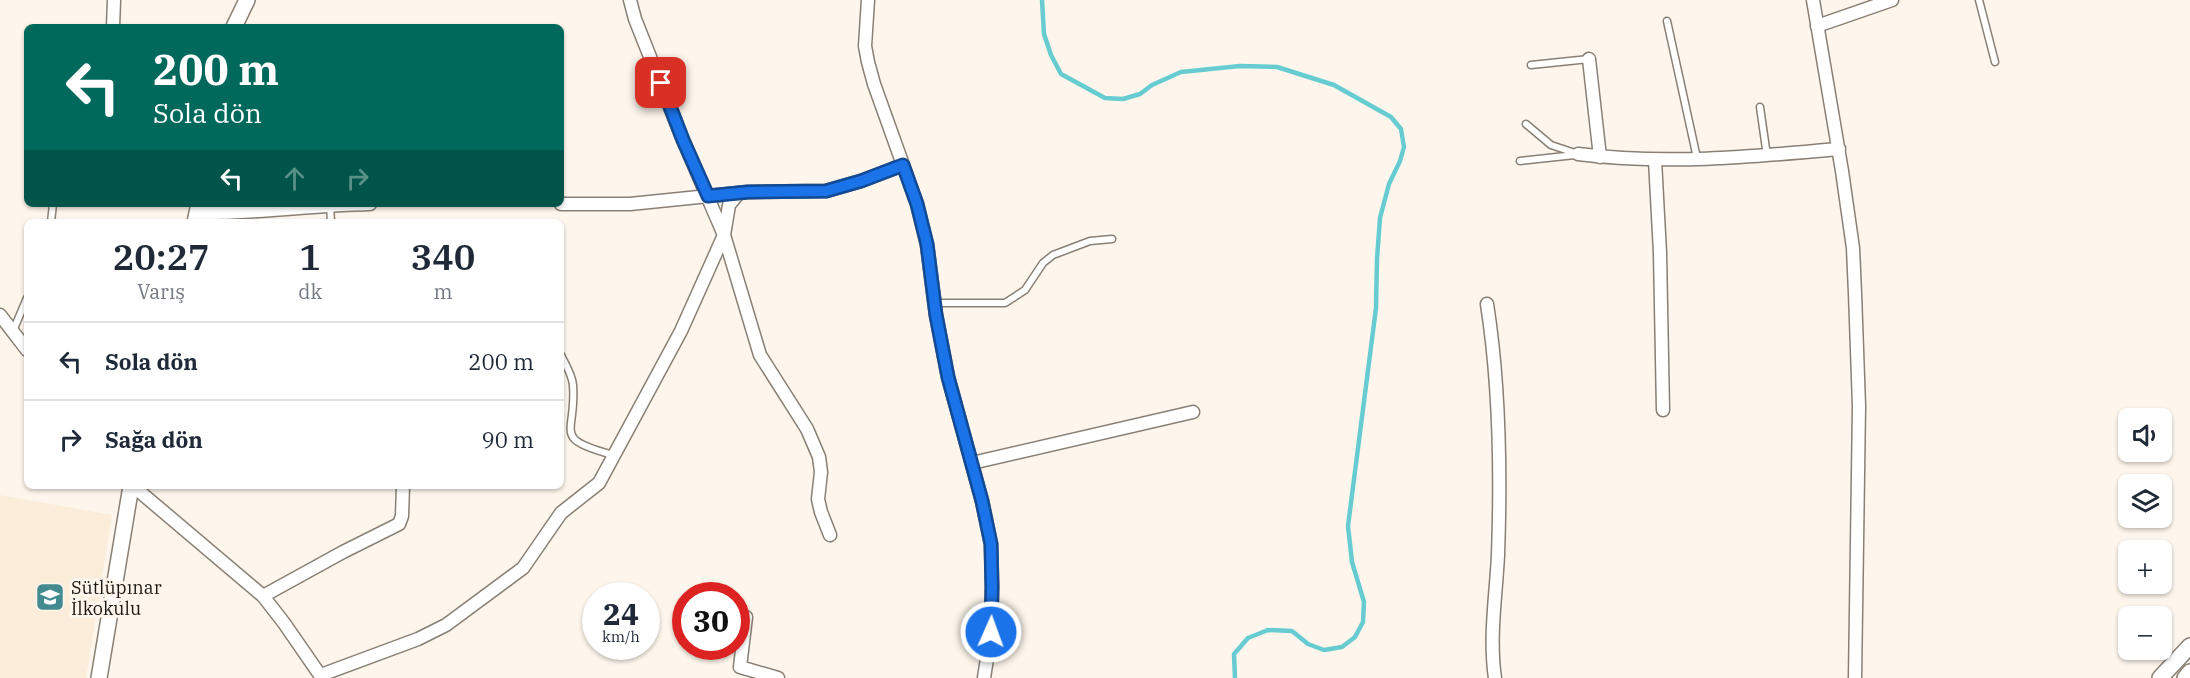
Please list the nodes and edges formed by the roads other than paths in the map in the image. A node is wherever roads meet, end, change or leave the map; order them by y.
1 (114, 0) edge
2 (247, 0) edge
3 (630, 0) edge
4 (868, 0) edge
5 (1814, 0) edge
6 (1892, 0) edge
7 (1979, 0) edge
8 (1667, 21) dead end
9 (113, 24) edge
10 (235, 24) edge
11 (1817, 26) junction
12 (1589, 59) joint
13 (1995, 62) dead end
14 (1531, 65) dead end
15 (1760, 107) dead end
16 (1526, 124) dead end
17 (1839, 149) junction
18 (1578, 154) junction
19 (1767, 156) junction
20 (1600, 157) junction
21 (1654, 160) junction
22 (1697, 160) junction
23 (1520, 161) dead end
24 (903, 165) junction
25 (739, 193) junction
26 (708, 196) junction
27 (564, 204) edge
28 (307, 207) edge
29 (197, 213) edge
30 (724, 235) junction
31 (1112, 239) dead end
32 (934, 303) junction
33 (1487, 304) dead end
34 (24, 305) edge
35 (0, 315) edge
36 (12, 331) junction
37 (24, 346) edge
38 (564, 361) edge
39 (1663, 410) dead end
40 (1193, 412) dead end
41 (613, 455) junction
42 (972, 463) junction
43 (131, 489) edge
44 (136, 489) edge
45 (403, 489) edge
46 (830, 535) dead end
47 (263, 597) junction
48 (2190, 646) edge
49 (741, 660) edge
50 (2190, 672) edge
51 (322, 676) edge
52 (99, 678) edge
53 (778, 678) edge
54 (984, 678) edge
55 (1495, 678) edge
56 (1855, 678) edge
57 (2160, 678) edge
58 (2185, 678) edge

1 - 9 street
2 - 10 street
3 - 26 street
4 - 24 street
5 - 11 street
6 - 11 street
7 - 13 lane
8 - 22 lane
11 - 17 street
12 - 14 lane
12 - 20 street
15 - 19 lane
16 - 18 lane
17 - 19 street
17 - 56 street
18 - 20 street
18 - 23 lane
19 - 22 street
20 - 21 street
21 - 22 street
21 - 39 street
24 - 25 street
24 - 32 street
25 - 26 street
25 - 30 street
26 - 27 street
26 - 30 street
28 - 29 street
30 - 41 street
30 - 46 street
31 - 32 lane
32 - 42 street
33 - 55 street
34 - 36 lane
35 - 36 street
36 - 37 street
38 - 41 lane
40 - 42 street
41 - 51 street
42 - 54 street
43 - 52 street
44 - 47 street
45 - 47 street
47 - 51 street
48 - 57 street
49 - 53 street
50 - 58 street

